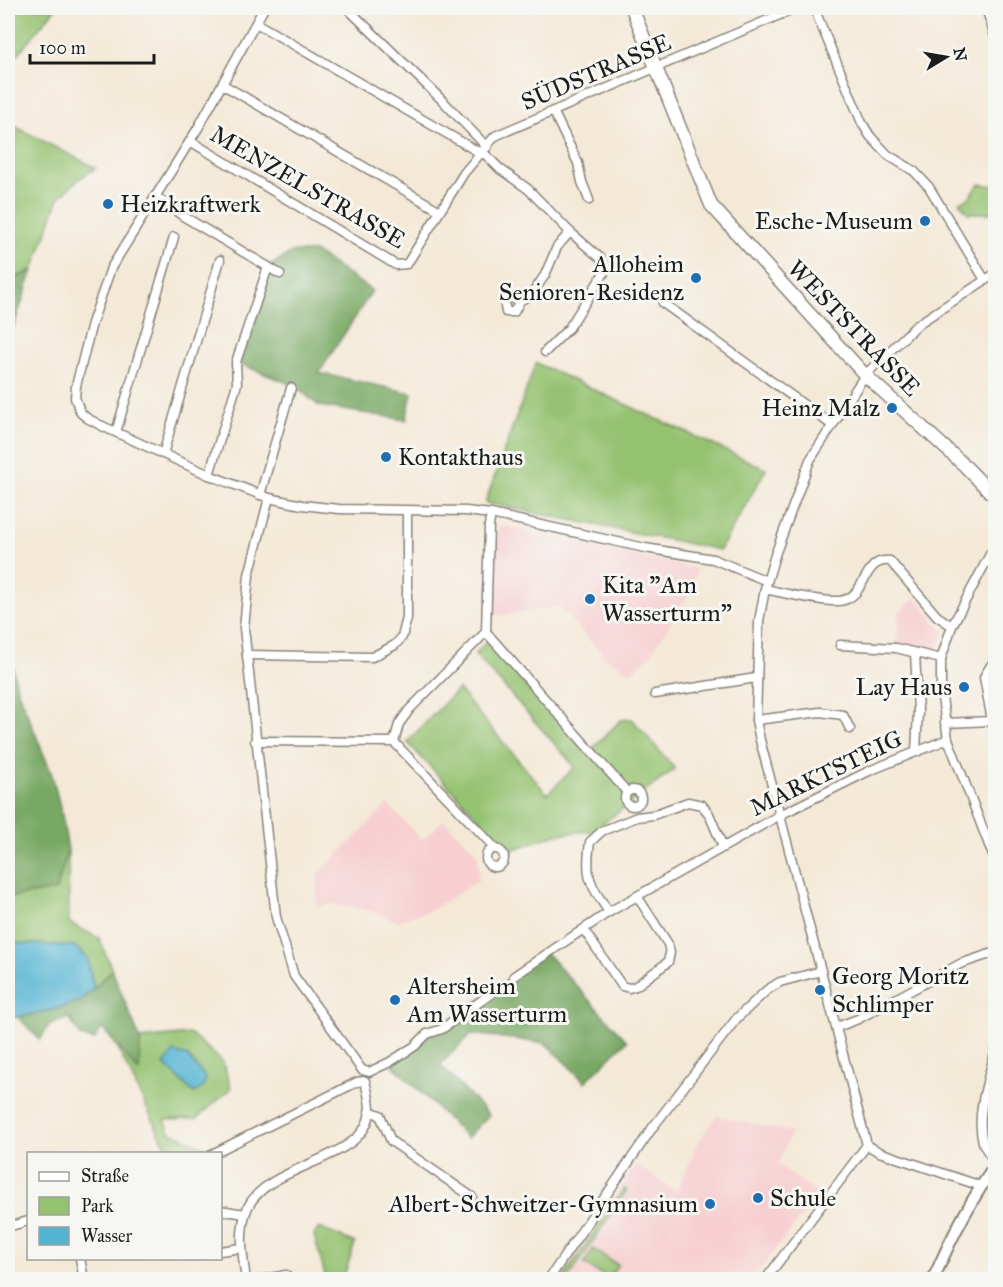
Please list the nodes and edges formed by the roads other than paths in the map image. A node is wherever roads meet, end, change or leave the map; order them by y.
1 (264, 8) edge
2 (347, 8) edge
3 (632, 8) edge
4 (796, 8) edge
5 (814, 8) edge
6 (986, 8) edge
7 (256, 22) junction
8 (996, 39) edge
9 (656, 68) junction
10 (222, 84) junction
11 (553, 111) junction
12 (190, 141) junction
13 (484, 151) junction
14 (155, 196) junction
15 (589, 200) dead end
16 (440, 210) junction
17 (570, 232) junction
18 (174, 237) dead end
19 (220, 260) dead end
20 (407, 264) joint
21 (268, 267) junction
22 (996, 273) edge
23 (280, 274) dead end
24 (985, 280) junction
25 (521, 299) dead end
26 (663, 303) dead end
27 (544, 352) dead end
28 (865, 375) junction
29 (291, 388) dead end
30 (832, 425) junction
31 (116, 432) junction
32 (164, 454) junction
33 (209, 475) junction
34 (260, 495) junction
35 (269, 498) junction
36 (996, 498) edge
37 (407, 510) junction
38 (491, 514) junction
39 (996, 543) edge
40 (766, 585) junction
41 (952, 626) junction
42 (486, 632) junction
43 (840, 645) dead end
44 (915, 653) junction
45 (247, 655) junction
46 (996, 657) edge
47 (941, 659) junction
48 (756, 678) junction
49 (655, 694) dead end
50 (756, 720) junction
51 (945, 723) junction
52 (850, 729) dead end
53 (948, 739) junction
54 (255, 741) junction
55 (394, 742) junction
56 (916, 752) junction
57 (627, 792) dead end
58 (780, 815) junction
59 (723, 847) junction
60 (496, 849) dead end
61 (996, 863) edge
62 (637, 896) junction
63 (609, 912) junction
64 (584, 930) junction
65 (996, 951) edge
66 (821, 971) junction
67 (514, 976) dead end
68 (503, 985) dead end
69 (837, 1028) junction
70 (996, 1049) edge
71 (369, 1111) junction
72 (867, 1145) junction
73 (216, 1152) edge
74 (994, 1170) edge
75 (981, 1186) junction
76 (472, 1197) dead end
77 (222, 1210) edge
78 (245, 1214) junction
79 (27, 1221) edge
80 (8, 1227) edge
81 (241, 1248) junction
82 (222, 1251) edge
83 (80, 1260) edge
84 (286, 1275) dead end
85 (84, 1280) edge
86 (246, 1280) edge
87 (260, 1280) edge
88 (548, 1280) edge
89 (765, 1280) edge
90 (933, 1280) edge

1 - 7 street
2 - 13 street
3 - 9 main road, WESTSTRASSE
4 - 9 street, SÜDSTRASSE
5 - 24 street
6 - 8 street
7 - 10 street
7 - 13 street
9 - 11 street, SÜDSTRASSE
9 - 28 main road, WESTSTRASSE
10 - 12 street
10 - 16 street
11 - 13 street, SÜDSTRASSE
11 - 15 street
12 - 14 street
12 - 20 street, MENZELSTRASSE
13 - 16 street, SÜDSTRASSE
13 - 17 street
14 - 21 street
14 - 31 street
16 - 20 street, SÜDSTRASSE
17 - 25 street
17 - 27 street
18 - 31 street
19 - 32 street
21 - 23 street
21 - 33 street
22 - 24 street
24 - 28 street
26 - 30 street
28 - 30 street
28 - 36 main road, WESTSTRASSE
29 - 34 street
30 - 40 street
31 - 32 street
32 - 33 street
33 - 34 street
34 - 35 street
35 - 37 street
35 - 45 street
37 - 38 street
37 - 45 street
38 - 40 street
38 - 42 street
39 - 41 street
40 - 41 street
40 - 48 street
41 - 47 street
42 - 55 street
42 - 57 street
43 - 44 street
44 - 47 street
44 - 56 street
45 - 54 street
46 - 51 street
47 - 51 street
48 - 49 street
48 - 50 street
50 - 52 street
50 - 58 street
51 - 53 street
53 - 56 street, MARKTSTEIG
53 - 61 street
54 - 55 street
54 - 68 street
55 - 60 street
56 - 58 street, MARKTSTEIG
58 - 59 street, MARKTSTEIG
58 - 66 street
59 - 62 street, MARKTSTEIG
59 - 63 street
62 - 63 street, MARKTSTEIG
62 - 64 street
63 - 64 street, MARKTSTEIG
64 - 67 street, MARKTSTEIG
65 - 69 street
66 - 69 street
66 - 88 street
69 - 72 street
70 - 74 street
71 - 73 street
71 - 76 street
71 - 78 street
72 - 75 street
72 - 89 street
74 - 75 street
75 - 90 street
77 - 78 street
78 - 81 street
79 - 80 street
81 - 82 street
81 - 86 street
83 - 85 street
84 - 87 street

